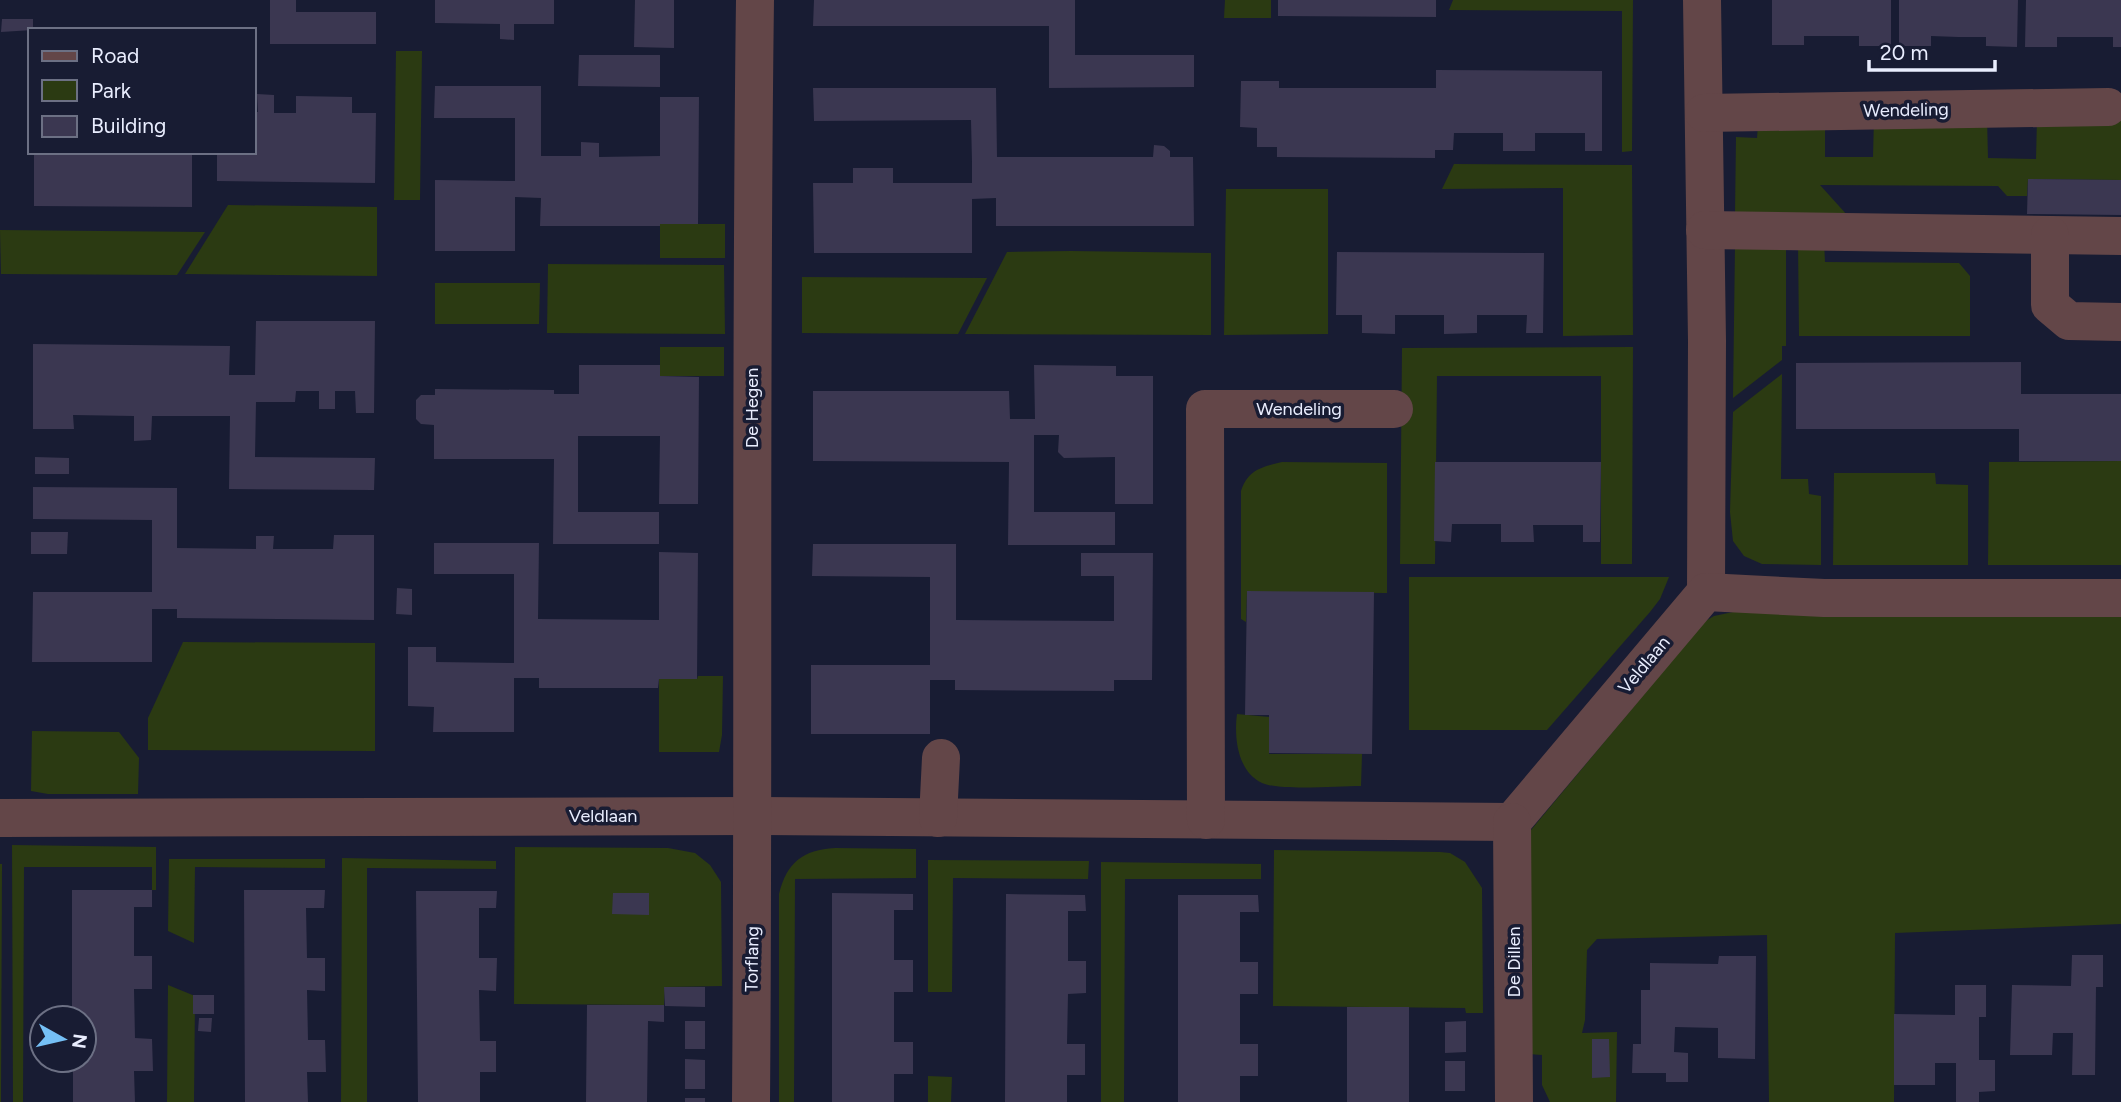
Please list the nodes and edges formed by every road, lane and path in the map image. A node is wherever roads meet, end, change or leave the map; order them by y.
1 (755, 0) edge
2 (1702, 0) edge
3 (2108, 107) dead end
4 (1704, 113) junction
5 (1705, 230) junction
6 (2050, 235) junction
7 (2121, 236) edge
8 (2121, 322) edge
9 (1394, 410) dead end
10 (1706, 592) junction
11 (2121, 598) edge
12 (941, 758) dead end
13 (754, 816) junction
14 (0, 818) edge
15 (938, 818) junction
16 (1206, 820) junction
17 (1512, 822) junction
18 (751, 1102) edge
19 (1514, 1102) edge

1 - 13 street, De Hegen
2 - 4 street
3 - 4 street, Wendeling
4 - 5 street
5 - 6 street
5 - 10 street
6 - 7 street
6 - 8 street
9 - 16 street, Wendeling
10 - 11 street
10 - 17 street, Veldlaan
12 - 15 street
13 - 14 street, Veldlaan
13 - 15 street, Veldlaan
13 - 18 street, Torflang
15 - 16 street, Veldlaan
16 - 17 street, Veldlaan
17 - 19 street, De Dillen

